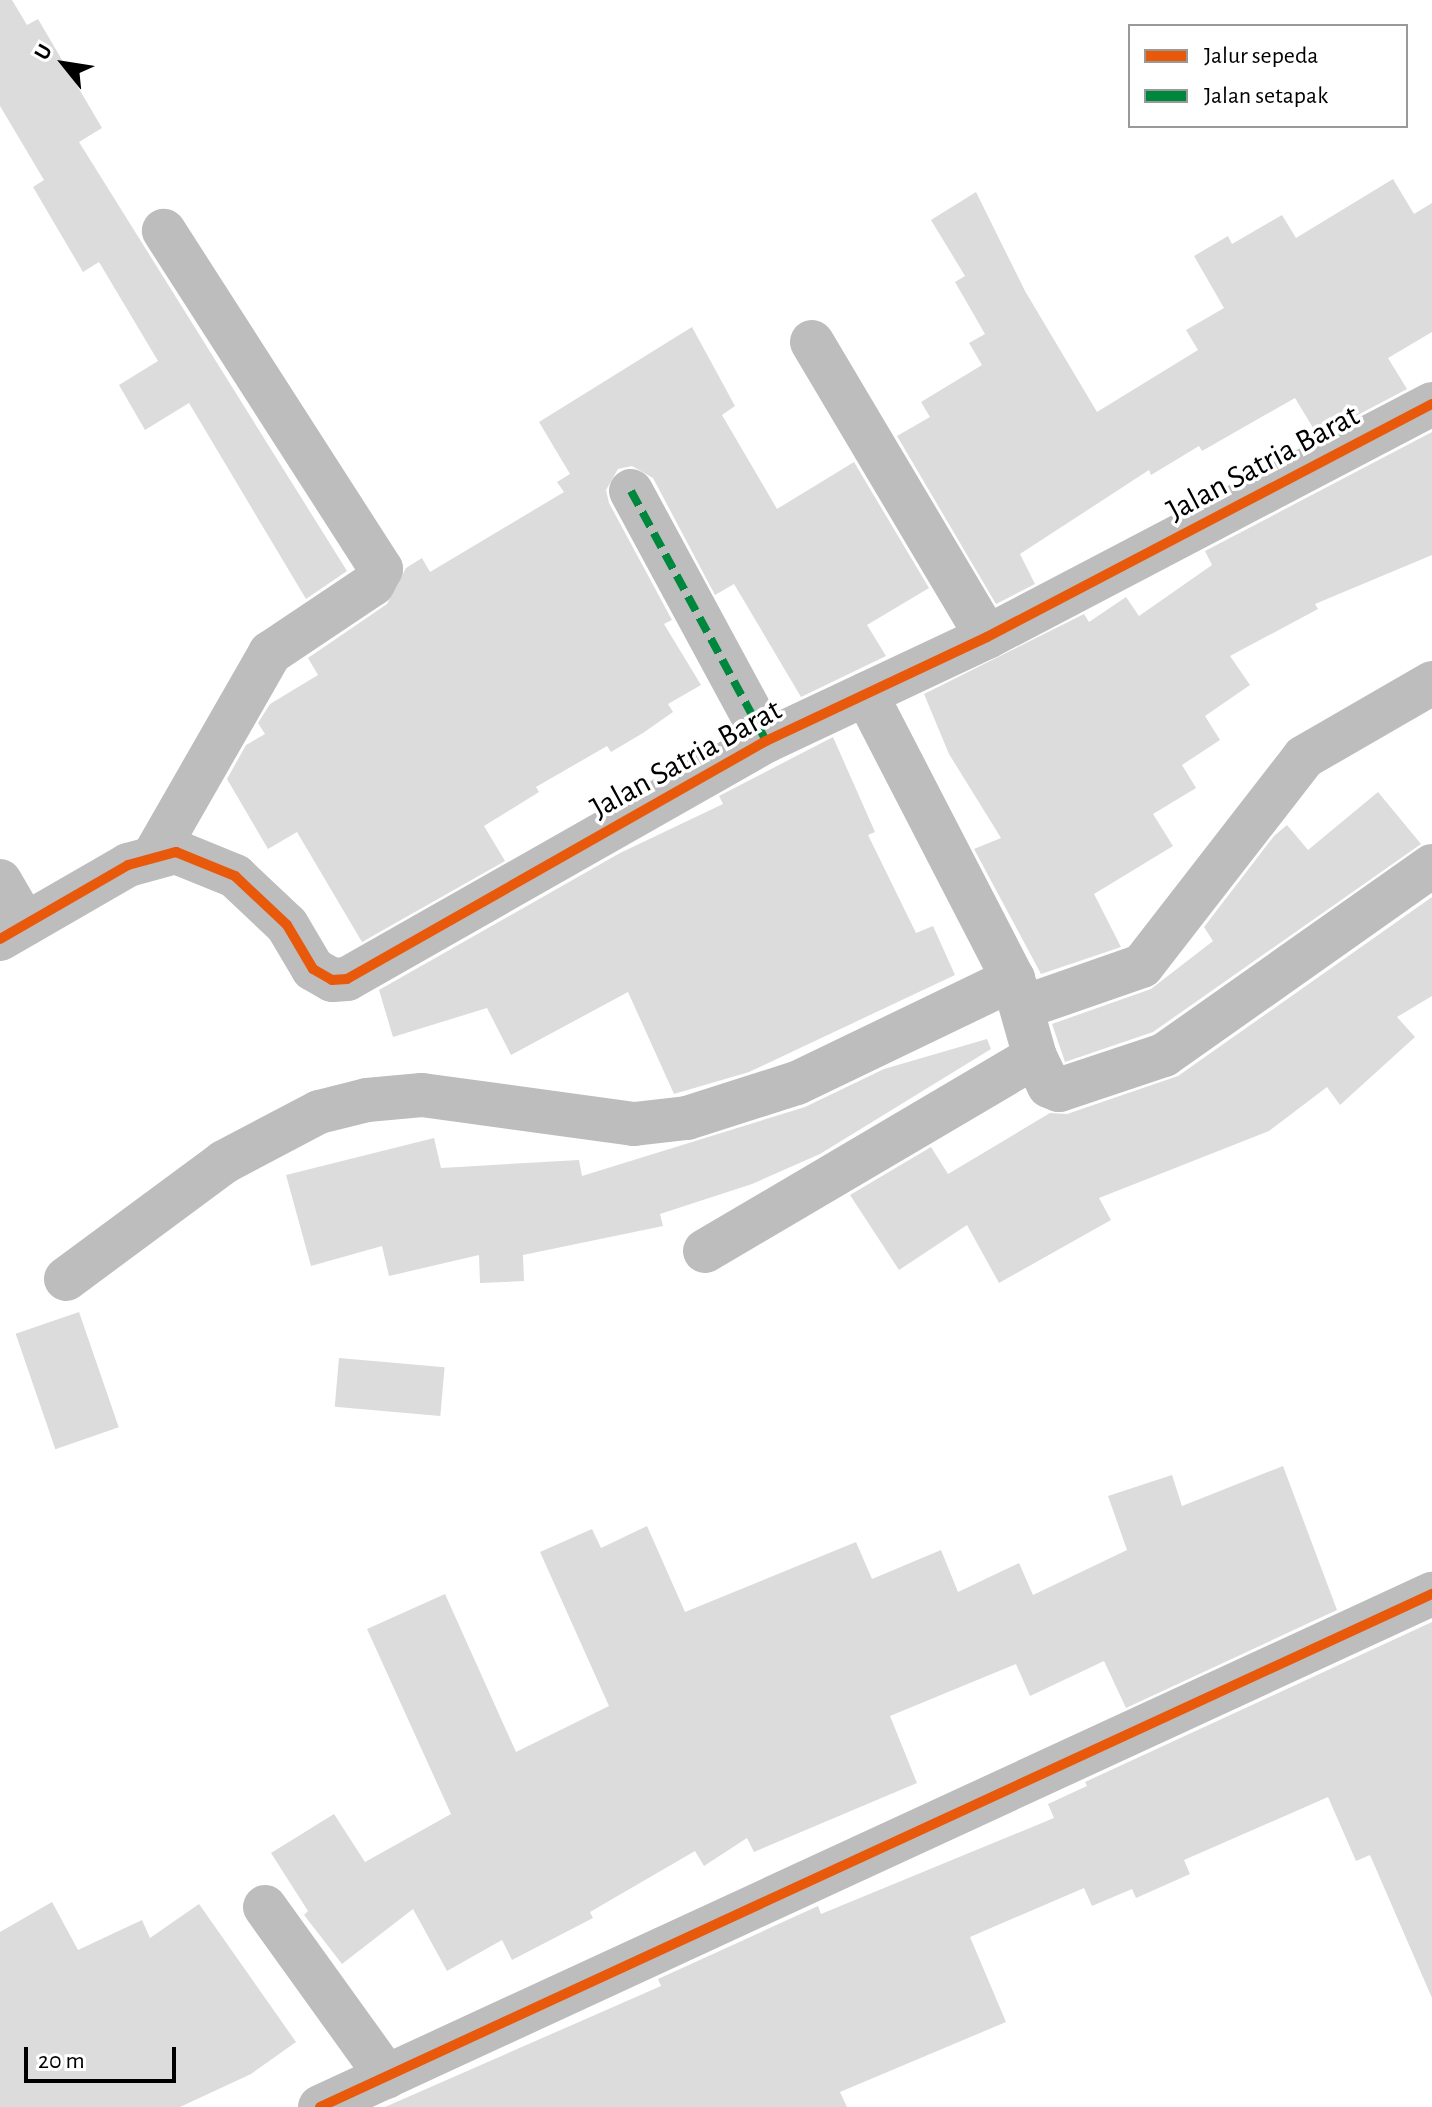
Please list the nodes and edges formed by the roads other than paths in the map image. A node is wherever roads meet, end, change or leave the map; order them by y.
1 (164, 231) dead end
2 (812, 342) dead end
3 (1432, 404) edge
4 (631, 491) dead end
5 (987, 637) junction
6 (1432, 683) edge
7 (866, 694) junction
8 (766, 741) junction
9 (155, 854) junction
10 (1432, 866) edge
11 (0, 881) edge
12 (12, 931) edge
13 (1019, 993) junction
14 (1035, 1057) junction
15 (705, 1251) dead end
16 (66, 1279) dead end
17 (1432, 1594) edge
18 (265, 1907) dead end
19 (387, 2077) junction
20 (320, 2107) edge

1 - 9 street
2 - 5 street
3 - 5 street, Jalan Satria Barat
4 - 8 street
5 - 7 street, Jalan Satria Barat
6 - 13 street
7 - 8 street, Jalan Satria Barat
7 - 13 street
8 - 9 street, Jalan Satria Barat
9 - 12 street
10 - 14 street
11 - 12 street
13 - 14 street
13 - 16 street
14 - 15 street
17 - 19 street
18 - 19 street
19 - 20 street

